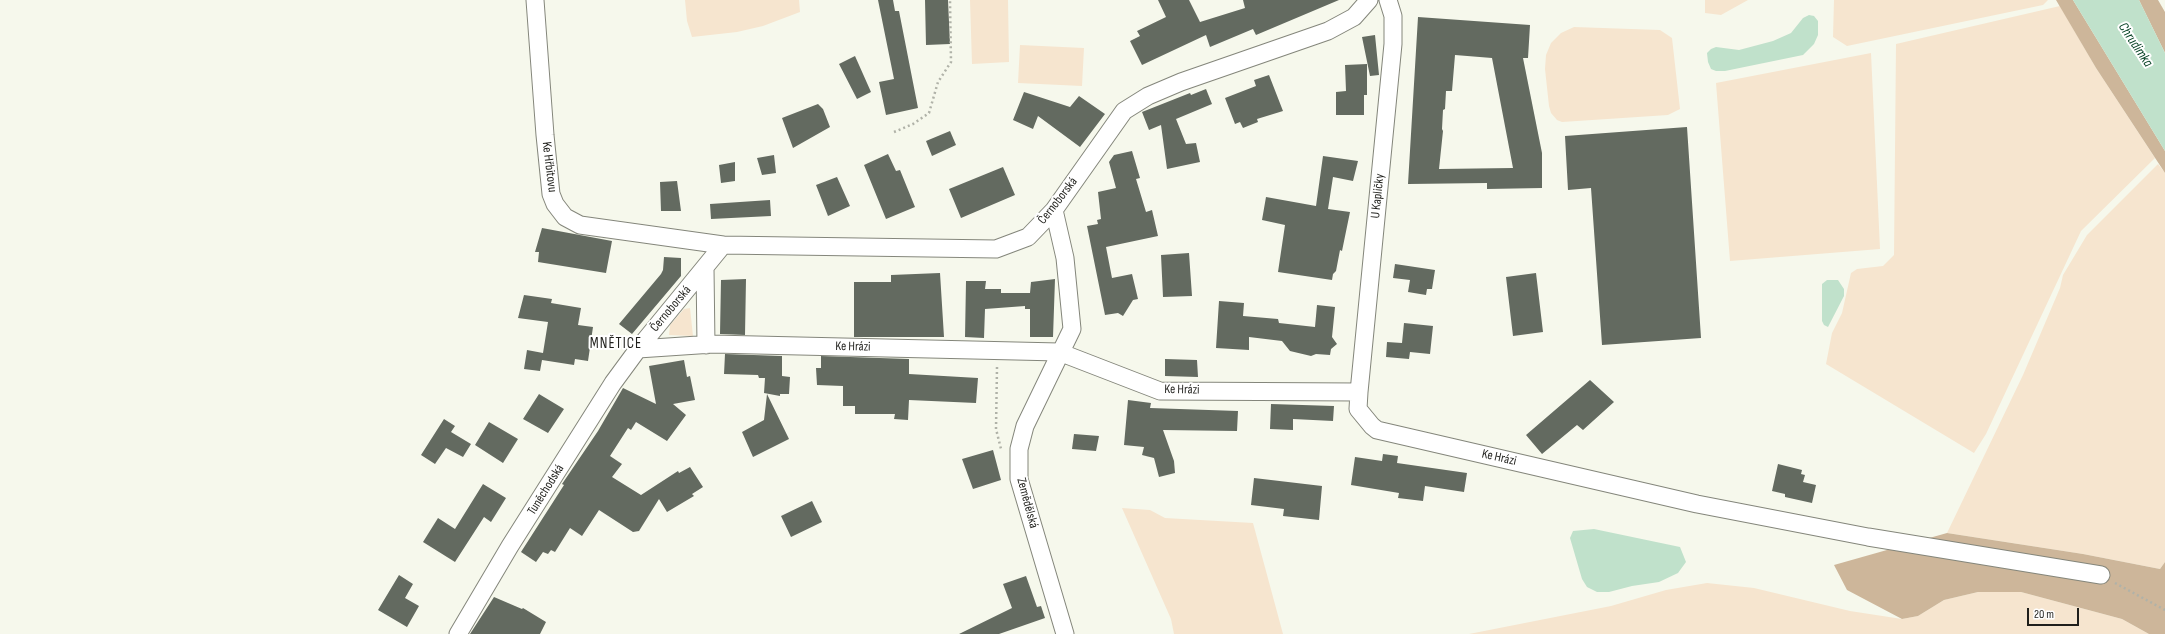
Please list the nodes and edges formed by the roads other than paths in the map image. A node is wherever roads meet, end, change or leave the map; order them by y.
1 (535, 0) edge
2 (1369, 0) edge
3 (1388, 0) edge
4 (1054, 210) junction
5 (723, 246) junction
6 (705, 268) junction
7 (706, 345) junction
8 (638, 349) junction
9 (1059, 352) junction
10 (1359, 392) junction
11 (2101, 575) road end
12 (458, 634) edge
13 (1065, 634) edge

1 - 5 street, Ke Hřbitovu
2 - 4 street, Černoborská
3 - 10 street, U Kapličky
4 - 5 street, Černoborská
4 - 9 street, Zemědělská
5 - 6 street, Černoborská
6 - 7 street, Černoborská
6 - 8 street, Černoborská
7 - 8 street, Ke Hrázi
7 - 9 street, Ke Hrázi
8 - 12 street, Tuněchodská
9 - 10 street, Ke Hrázi
9 - 13 street, Zemědělská
10 - 11 street, Ke Hrázi

